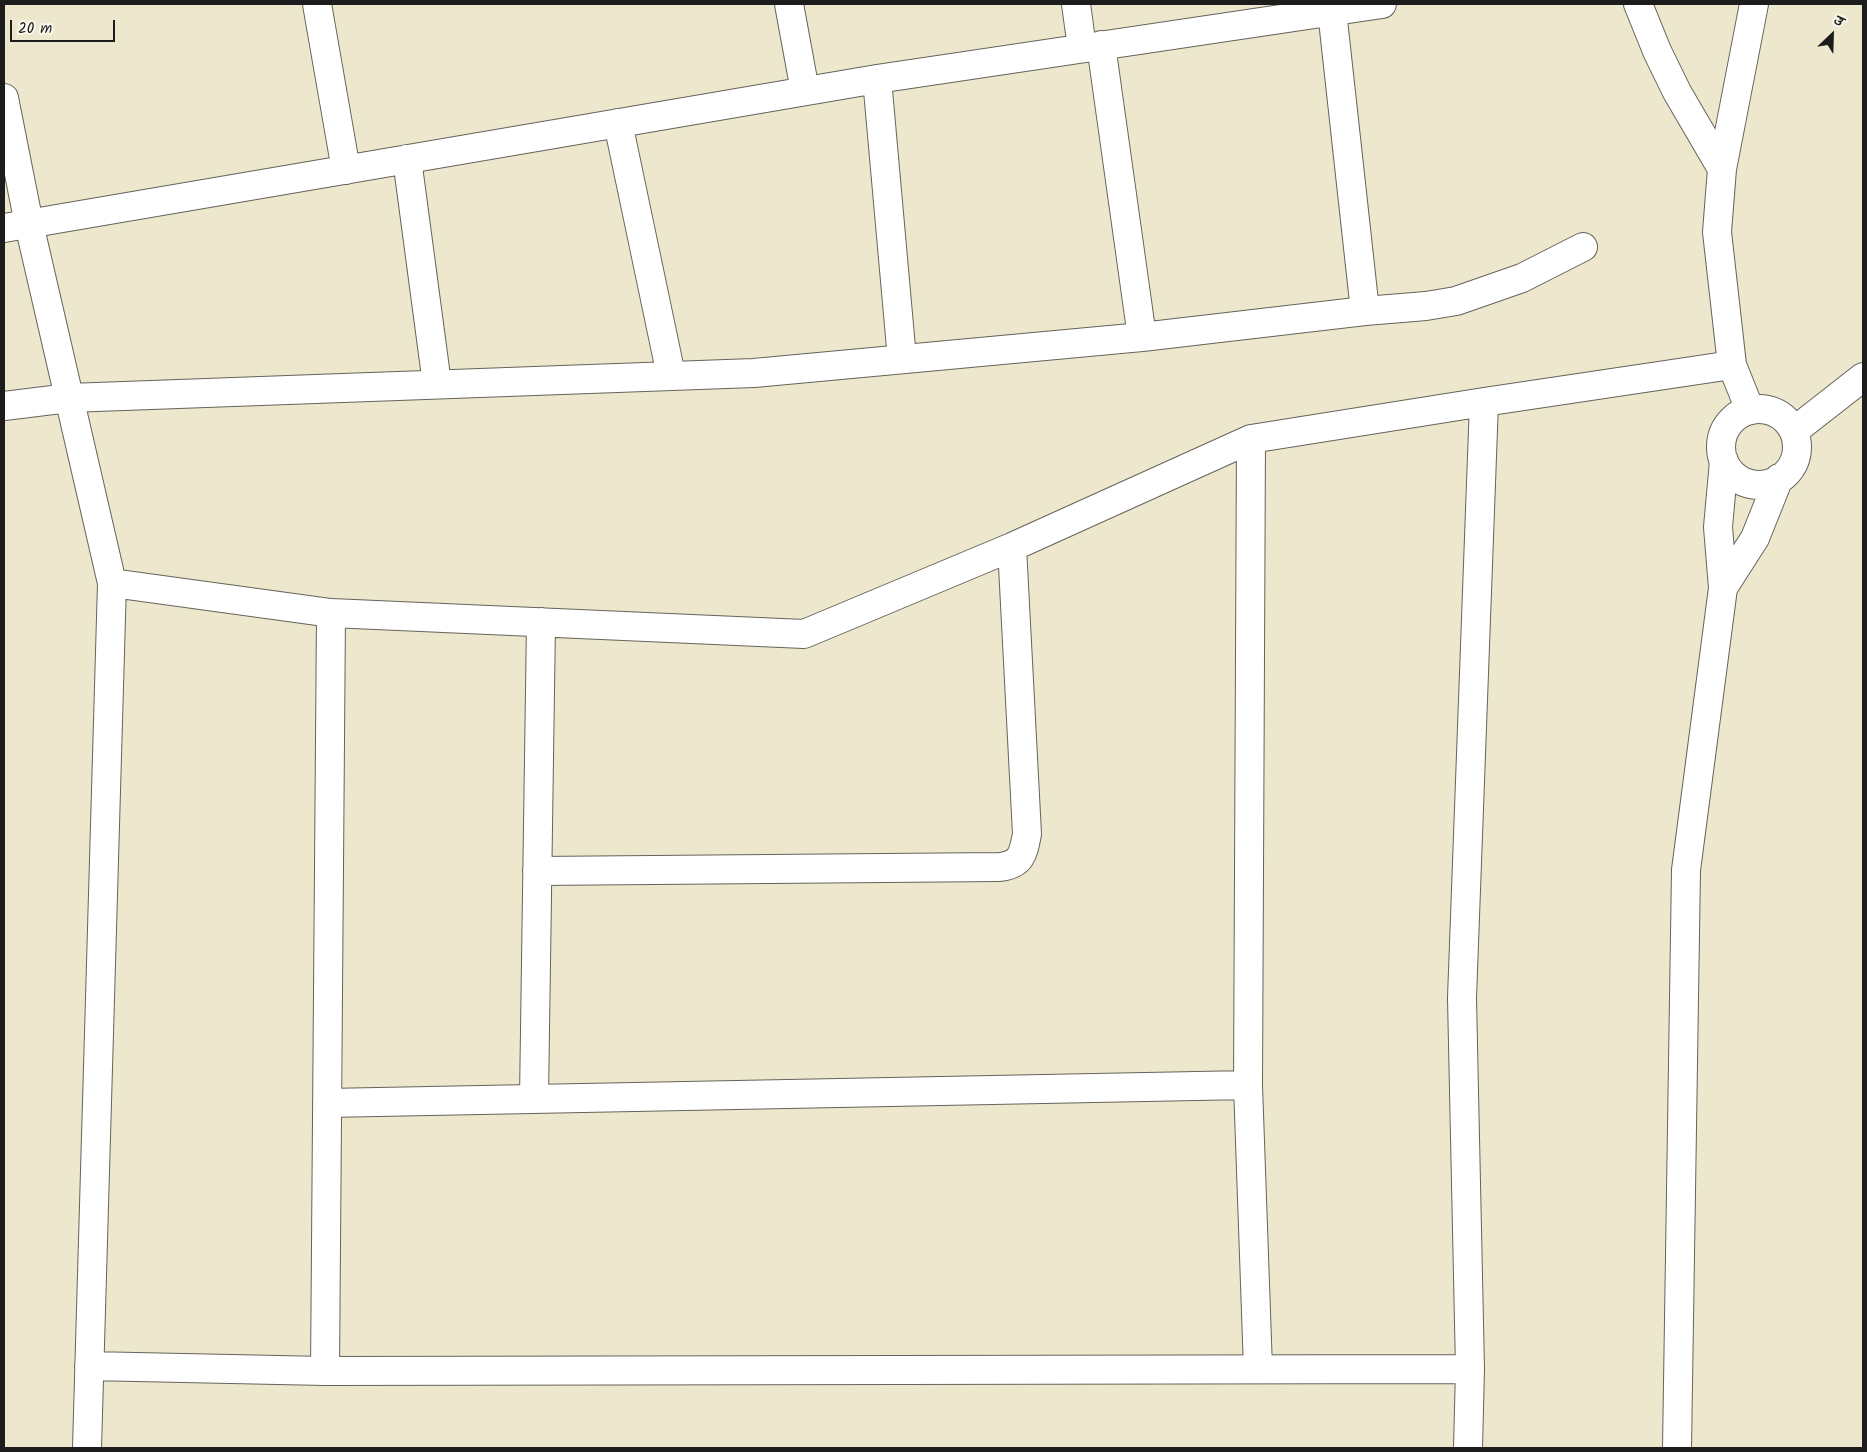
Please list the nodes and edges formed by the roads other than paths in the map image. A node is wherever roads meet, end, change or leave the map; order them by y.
1 (317, 4) edge
2 (789, 4) edge
3 (1076, 4) edge
4 (1382, 4) edge
5 (1638, 4) edge
6 (1754, 4) edge
7 (1332, 11) junction
8 (1092, 47) junction
9 (877, 79) junction
10 (805, 91) junction
11 (4, 98) edge
12 (618, 123) junction
13 (407, 159) junction
14 (1722, 169) junction
15 (346, 170) junction
16 (16, 226) edge
17 (1583, 247) dead end
18 (1364, 311) junction
19 (1142, 337) junction
20 (902, 359) junction
21 (1732, 365) junction
22 (671, 375) junction
23 (1863, 378) edge
24 (437, 384) junction
25 (70, 398) junction
26 (1484, 402) junction
27 (4, 406) edge
28 (1750, 410) junction
29 (1794, 431) junction
30 (1251, 439) junction
31 (1724, 462) junction
32 (1779, 478) junction
33 (1012, 547) junction
34 (112, 583) junction
35 (1723, 588) junction
36 (331, 613) junction
37 (541, 622) junction
38 (538, 871) junction
39 (1248, 1085) junction
40 (534, 1098) junction
41 (327, 1103) junction
42 (89, 1366) junction
43 (1470, 1368) junction
44 (1258, 1369) junction
45 (325, 1371) junction
46 (87, 1448) edge
47 (1468, 1448) edge
48 (1677, 1448) edge

1 - 15 street
2 - 10 street
3 - 8 street
4 - 7 street
5 - 14 street
6 - 14 street
7 - 8 street
7 - 18 street
8 - 9 street
8 - 19 street
9 - 10 street
9 - 20 street
10 - 12 street
11 - 16 street
12 - 13 street
12 - 22 street
13 - 15 street
13 - 24 street
14 - 21 street
15 - 16 street
16 - 25 street
17 - 18 street
18 - 19 street
19 - 20 street
20 - 22 street
21 - 26 street
21 - 28 street
22 - 24 street
23 - 29 street
24 - 25 street
25 - 27 street
25 - 34 street
26 - 30 street
26 - 43 street
28 - 29 street
28 - 31 street
29 - 32 street
30 - 33 street
30 - 39 street
31 - 32 street
31 - 35 street
32 - 35 street
33 - 37 street
33 - 38 street
34 - 36 street
34 - 42 street
35 - 48 street
36 - 37 street
36 - 41 street
37 - 38 street
38 - 40 street
39 - 40 street
39 - 44 street
40 - 41 street
41 - 45 street
42 - 45 street
42 - 46 street
43 - 44 street
43 - 47 street
44 - 45 street

